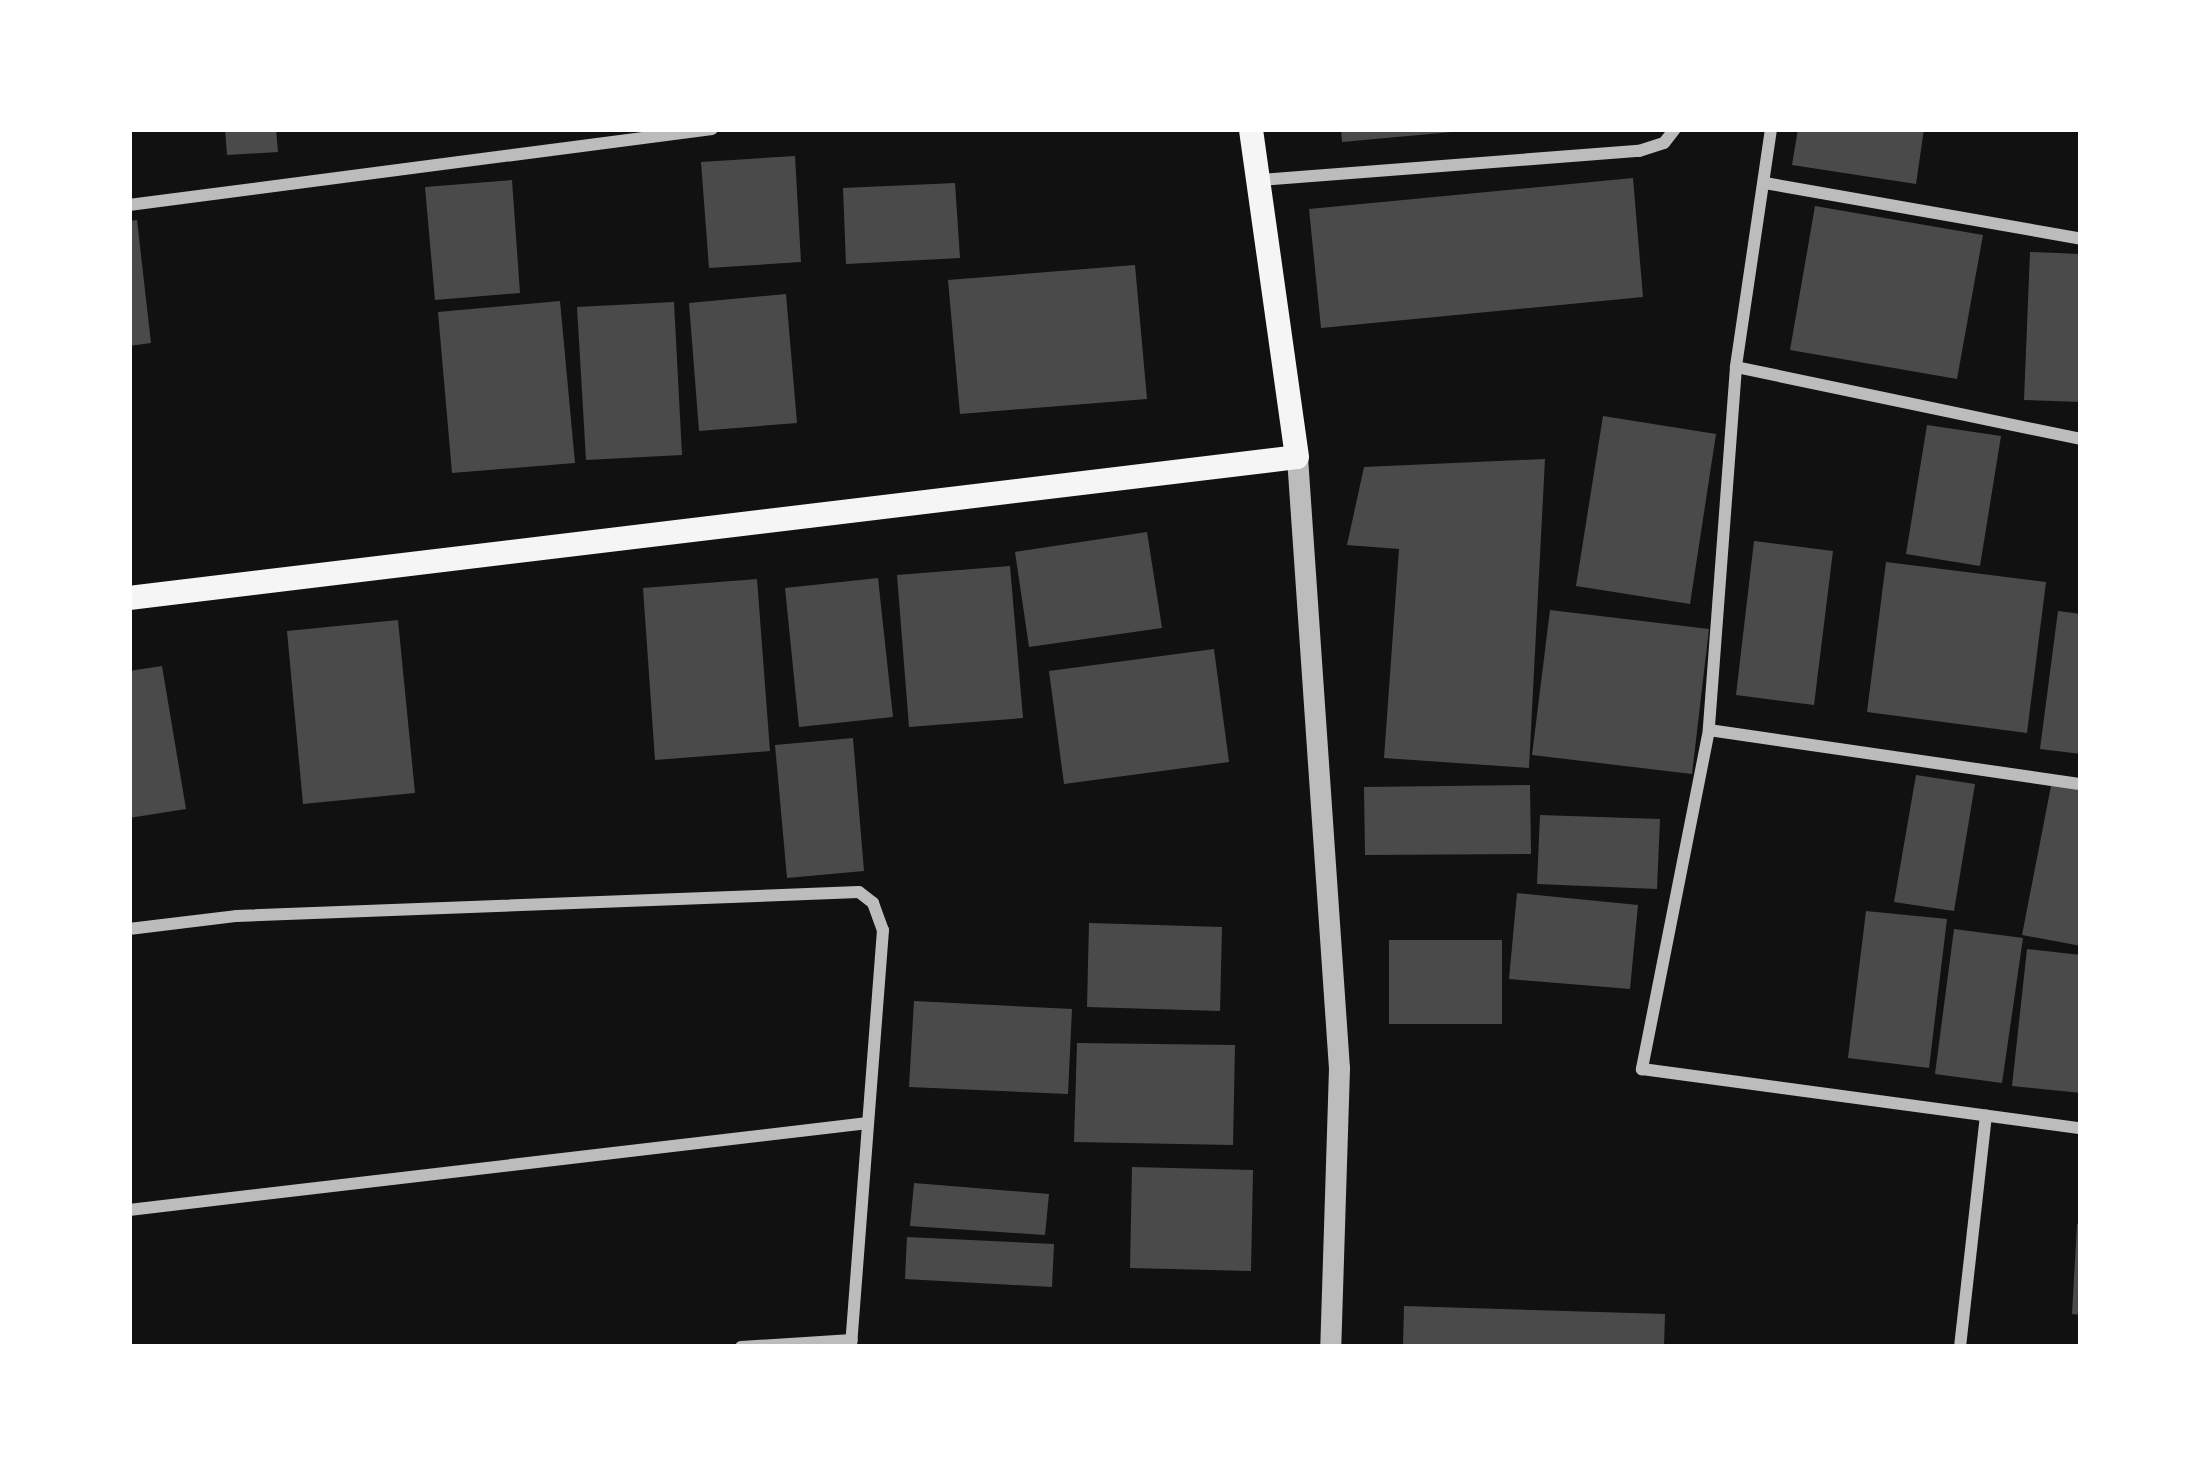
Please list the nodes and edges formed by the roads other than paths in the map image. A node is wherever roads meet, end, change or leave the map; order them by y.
1 (712, 129) edge
2 (1251, 129) edge
3 (1675, 129) edge
4 (1771, 129) edge
5 (1259, 181) junction
6 (1765, 183) junction
7 (129, 205) edge
8 (2081, 239) edge
9 (1736, 368) junction
10 (2081, 439) edge
11 (1297, 457) junction
12 (129, 598) edge
13 (1709, 730) junction
14 (2081, 784) edge
15 (129, 929) edge
16 (1986, 1115) junction
17 (868, 1123) junction
18 (2081, 1128) edge
19 (129, 1210) edge
20 (851, 1344) edge
21 (740, 1347) edge
22 (1330, 1347) edge
23 (1960, 1347) edge

1 - 7 street
2 - 5 main road
3 - 5 street
4 - 6 street
5 - 11 main road
6 - 8 street
6 - 9 street
9 - 10 street
9 - 13 street
11 - 12 main road
11 - 22 street
13 - 14 street
13 - 16 street
15 - 17 street
16 - 18 street
16 - 23 street
17 - 19 street
17 - 20 street
20 - 21 street

